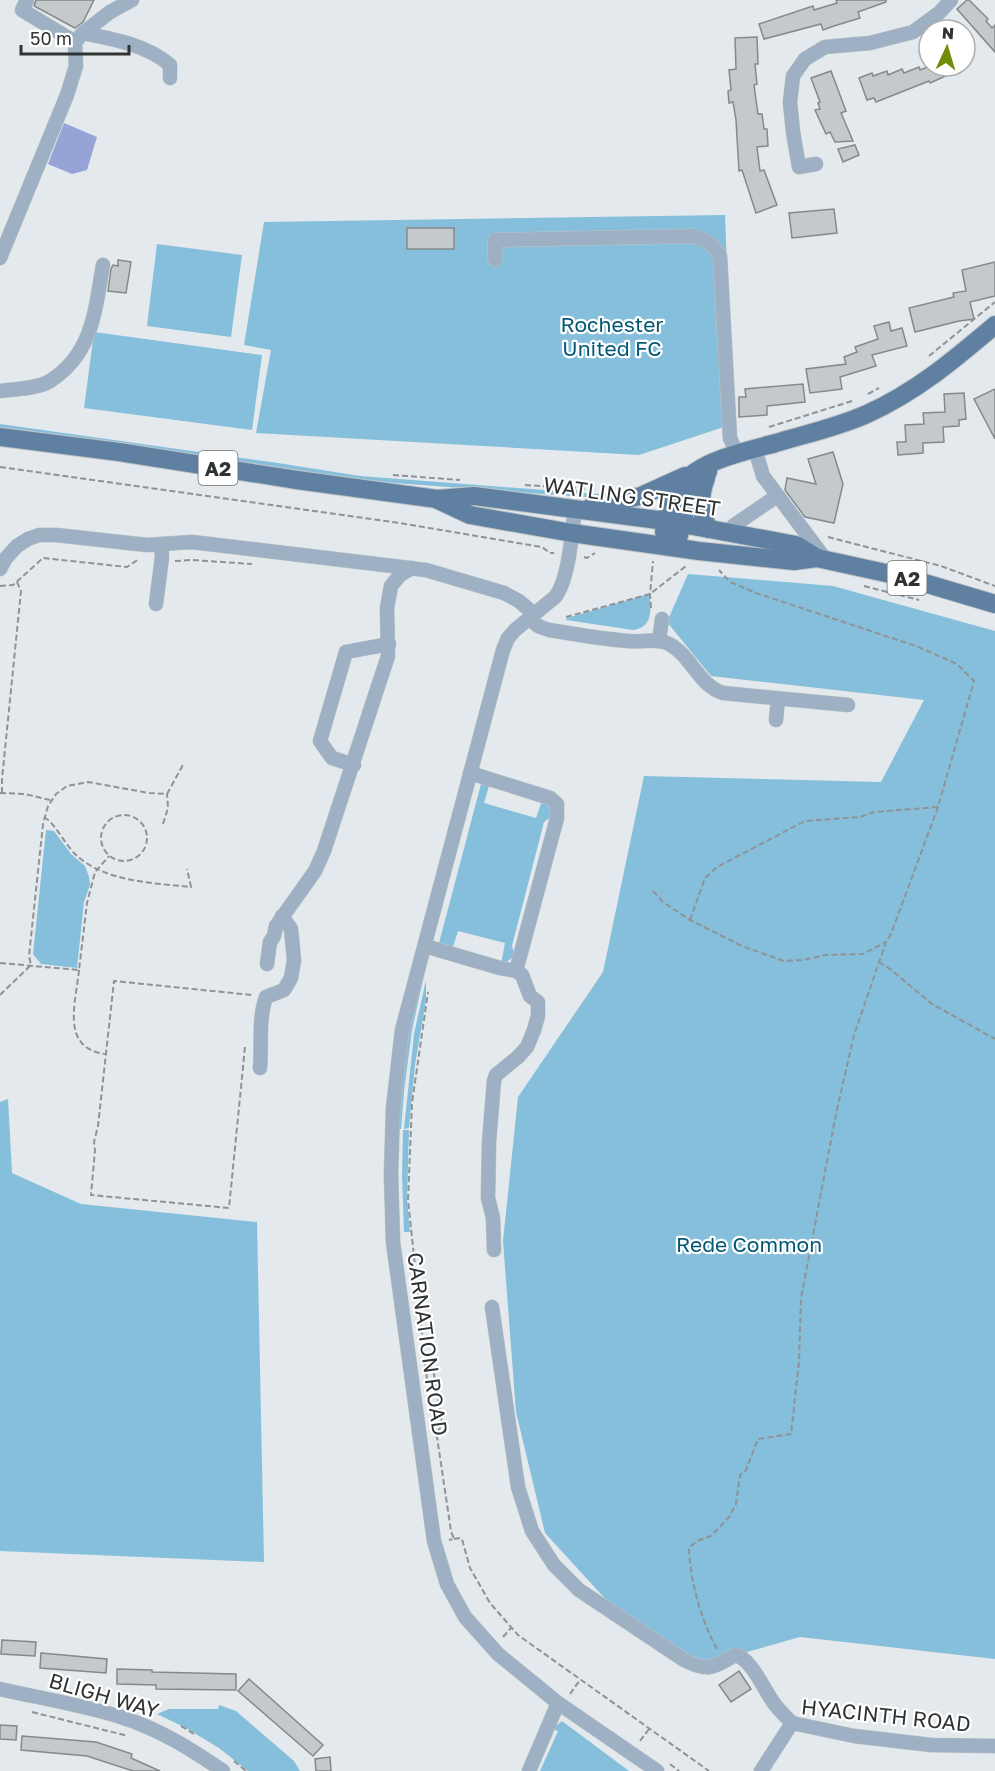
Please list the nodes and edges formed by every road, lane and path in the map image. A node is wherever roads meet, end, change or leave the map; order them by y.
1 (12, 0) edge
2 (132, 0) edge
3 (951, 0) edge
4 (24, 5) edge
5 (79, 38) junction
6 (170, 78) dead end
7 (816, 164) dead end
8 (0, 258) edge
9 (495, 260) dead end
10 (103, 265) dead end
11 (995, 302) edge
12 (995, 325) edge
13 (928, 357) dead end
14 (886, 385) dead end
15 (0, 391) edge
16 (862, 397) dead end
17 (854, 401) dead end
18 (761, 429) dead end
19 (0, 437) edge
20 (755, 449) junction
21 (717, 463) junction
22 (0, 467) edge
23 (468, 480) dead end
24 (464, 483) dead end
25 (515, 484) dead end
26 (525, 487) dead end
27 (590, 489) dead end
28 (593, 492) dead end
29 (777, 496) junction
30 (437, 499) junction
31 (576, 509) junction
32 (674, 522) junction
33 (709, 529) junction
34 (730, 532) junction
35 (807, 532) junction
36 (572, 533) junction
37 (161, 544) junction
38 (598, 551) dead end
39 (667, 554) junction
40 (568, 555) junction
41 (822, 559) junction
42 (718, 563) junction
43 (412, 568) junction
44 (0, 569) edge
45 (17, 582) dead end
46 (860, 585) dead end
47 (995, 586) edge
48 (650, 594) junction
49 (927, 602) dead end
50 (156, 604) dead end
51 (995, 604) edge
52 (532, 616) junction
53 (656, 617) joint
54 (542, 628) junction
55 (659, 641) junction
56 (389, 644) junction
57 (778, 699) junction
58 (848, 705) dead end
59 (776, 720) dead end
60 (184, 763) dead end
61 (354, 765) junction
62 (470, 773) junction
63 (1, 793) edge
64 (167, 794) junction
65 (51, 801) junction
66 (938, 807) junction
67 (44, 817) junction
68 (163, 824) dead end
69 (109, 856) junction
70 (97, 869) junction
71 (187, 869) dead end
72 (653, 891) dead end
73 (282, 916) junction
74 (690, 920) junction
75 (886, 942) junction
76 (425, 946) junction
77 (879, 962) junction
78 (0, 963) edge
79 (267, 964) dead end
80 (31, 965) junction
81 (79, 970) junction
82 (519, 973) junction
83 (428, 989) dead end
84 (0, 995) edge
85 (266, 997) junction
86 (995, 1039) edge
87 (246, 1040) dead end
88 (105, 1054) junction
89 (260, 1068) dead end
90 (494, 1250) dead end
91 (492, 1307) dead end
92 (427, 1368) junction
93 (427, 1382) dead end
94 (438, 1398) junction
95 (433, 1399) dead end
96 (430, 1411) dead end
97 (437, 1433) junction
98 (454, 1539) junction
99 (444, 1541) dead end
100 (511, 1628) junction
101 (498, 1641) dead end
102 (717, 1648) dead end
103 (580, 1680) junction
104 (0, 1689) edge
105 (570, 1694) dead end
106 (558, 1703) junction
107 (22, 1709) dead end
108 (792, 1723) junction
109 (649, 1729) junction
110 (130, 1737) dead end
111 (639, 1742) dead end
112 (995, 1746) edge
113 (658, 1768) edge
114 (223, 1771) edge
115 (529, 1771) edge
116 (680, 1771) edge
117 (709, 1771) edge
118 (760, 1771) edge

1 - 4 street
2 - 5 street
3 - 7 street
4 - 5 street
5 - 6 street
5 - 8 street
9 - 21 street
10 - 15 street
11 - 13 path
12 - 20 main road
14 - 16 path
17 - 18 path
19 - 30 main road, WATLING STREET / A2
20 - 21 main road
20 - 29 street
21 - 31 main road
21 - 32 main road
21 - 33 main road
22 - 40 path
23 - 24 path
25 - 27 path
26 - 28 path
29 - 34 street
29 - 35 street
30 - 31 main road, WATLING STREET / A2
30 - 36 main road, WATLING STREET / A2
31 - 32 main road, WATLING STREET / A2
31 - 36 street, CARNATION ROAD
32 - 33 main road, WATLING STREET / A2
32 - 39 main road
33 - 34 main road, WATLING STREET / A2
34 - 41 main road, WATLING STREET / A2
35 - 41 street
35 - 47 path
36 - 39 main road, WATLING STREET / A2
36 - 40 street, CARNATION ROAD
37 - 43 street
37 - 44 street
37 - 50 street
38 - 40 path
39 - 42 main road, WATLING STREET / A2
39 - 48 path
39 - 48 path
40 - 52 street, CARNATION ROAD
41 - 42 main road, A2
41 - 51 main road, A2
42 - 66 path
43 - 52 street
43 - 56 street
45 - 63 path
46 - 49 path
48 - 53 path
48 - 54 path
52 - 54 street
52 - 62 street, CARNATION ROAD
53 - 55 street
54 - 55 street
55 - 57 street
56 - 61 street
56 - 61 street
57 - 58 street
57 - 59 street
60 - 64 path
61 - 73 street
62 - 76 street, CARNATION ROAD
62 - 82 street
63 - 65 path
64 - 65 path
64 - 68 path
65 - 67 path
66 - 74 path
66 - 75 path
67 - 70 path
67 - 80 path
69 - 69 path
69 - 70 path
70 - 71 path
70 - 81 path
72 - 74 path
73 - 79 street
73 - 85 street
74 - 75 path
75 - 77 path
76 - 82 street
76 - 106 street, CARNATION ROAD
77 - 86 path
77 - 102 path
78 - 80 path
80 - 81 path
80 - 84 path
81 - 88 path
82 - 90 street
83 - 92 path
85 - 88 path
85 - 89 street
87 - 88 path
91 - 108 street
92 - 93 path
92 - 94 path
94 - 95 path
94 - 97 path
96 - 97 path
97 - 98 path
98 - 99 path
98 - 100 path
100 - 101 path
100 - 103 path
103 - 105 path
103 - 109 path
104 - 114 street, BLIGH WAY
106 - 113 street, CARNATION ROAD
106 - 115 street
107 - 110 path
108 - 112 street, HYACINTH ROAD
108 - 118 street, HYACINTH ROAD
109 - 111 path
109 - 117 path
113 - 116 path

